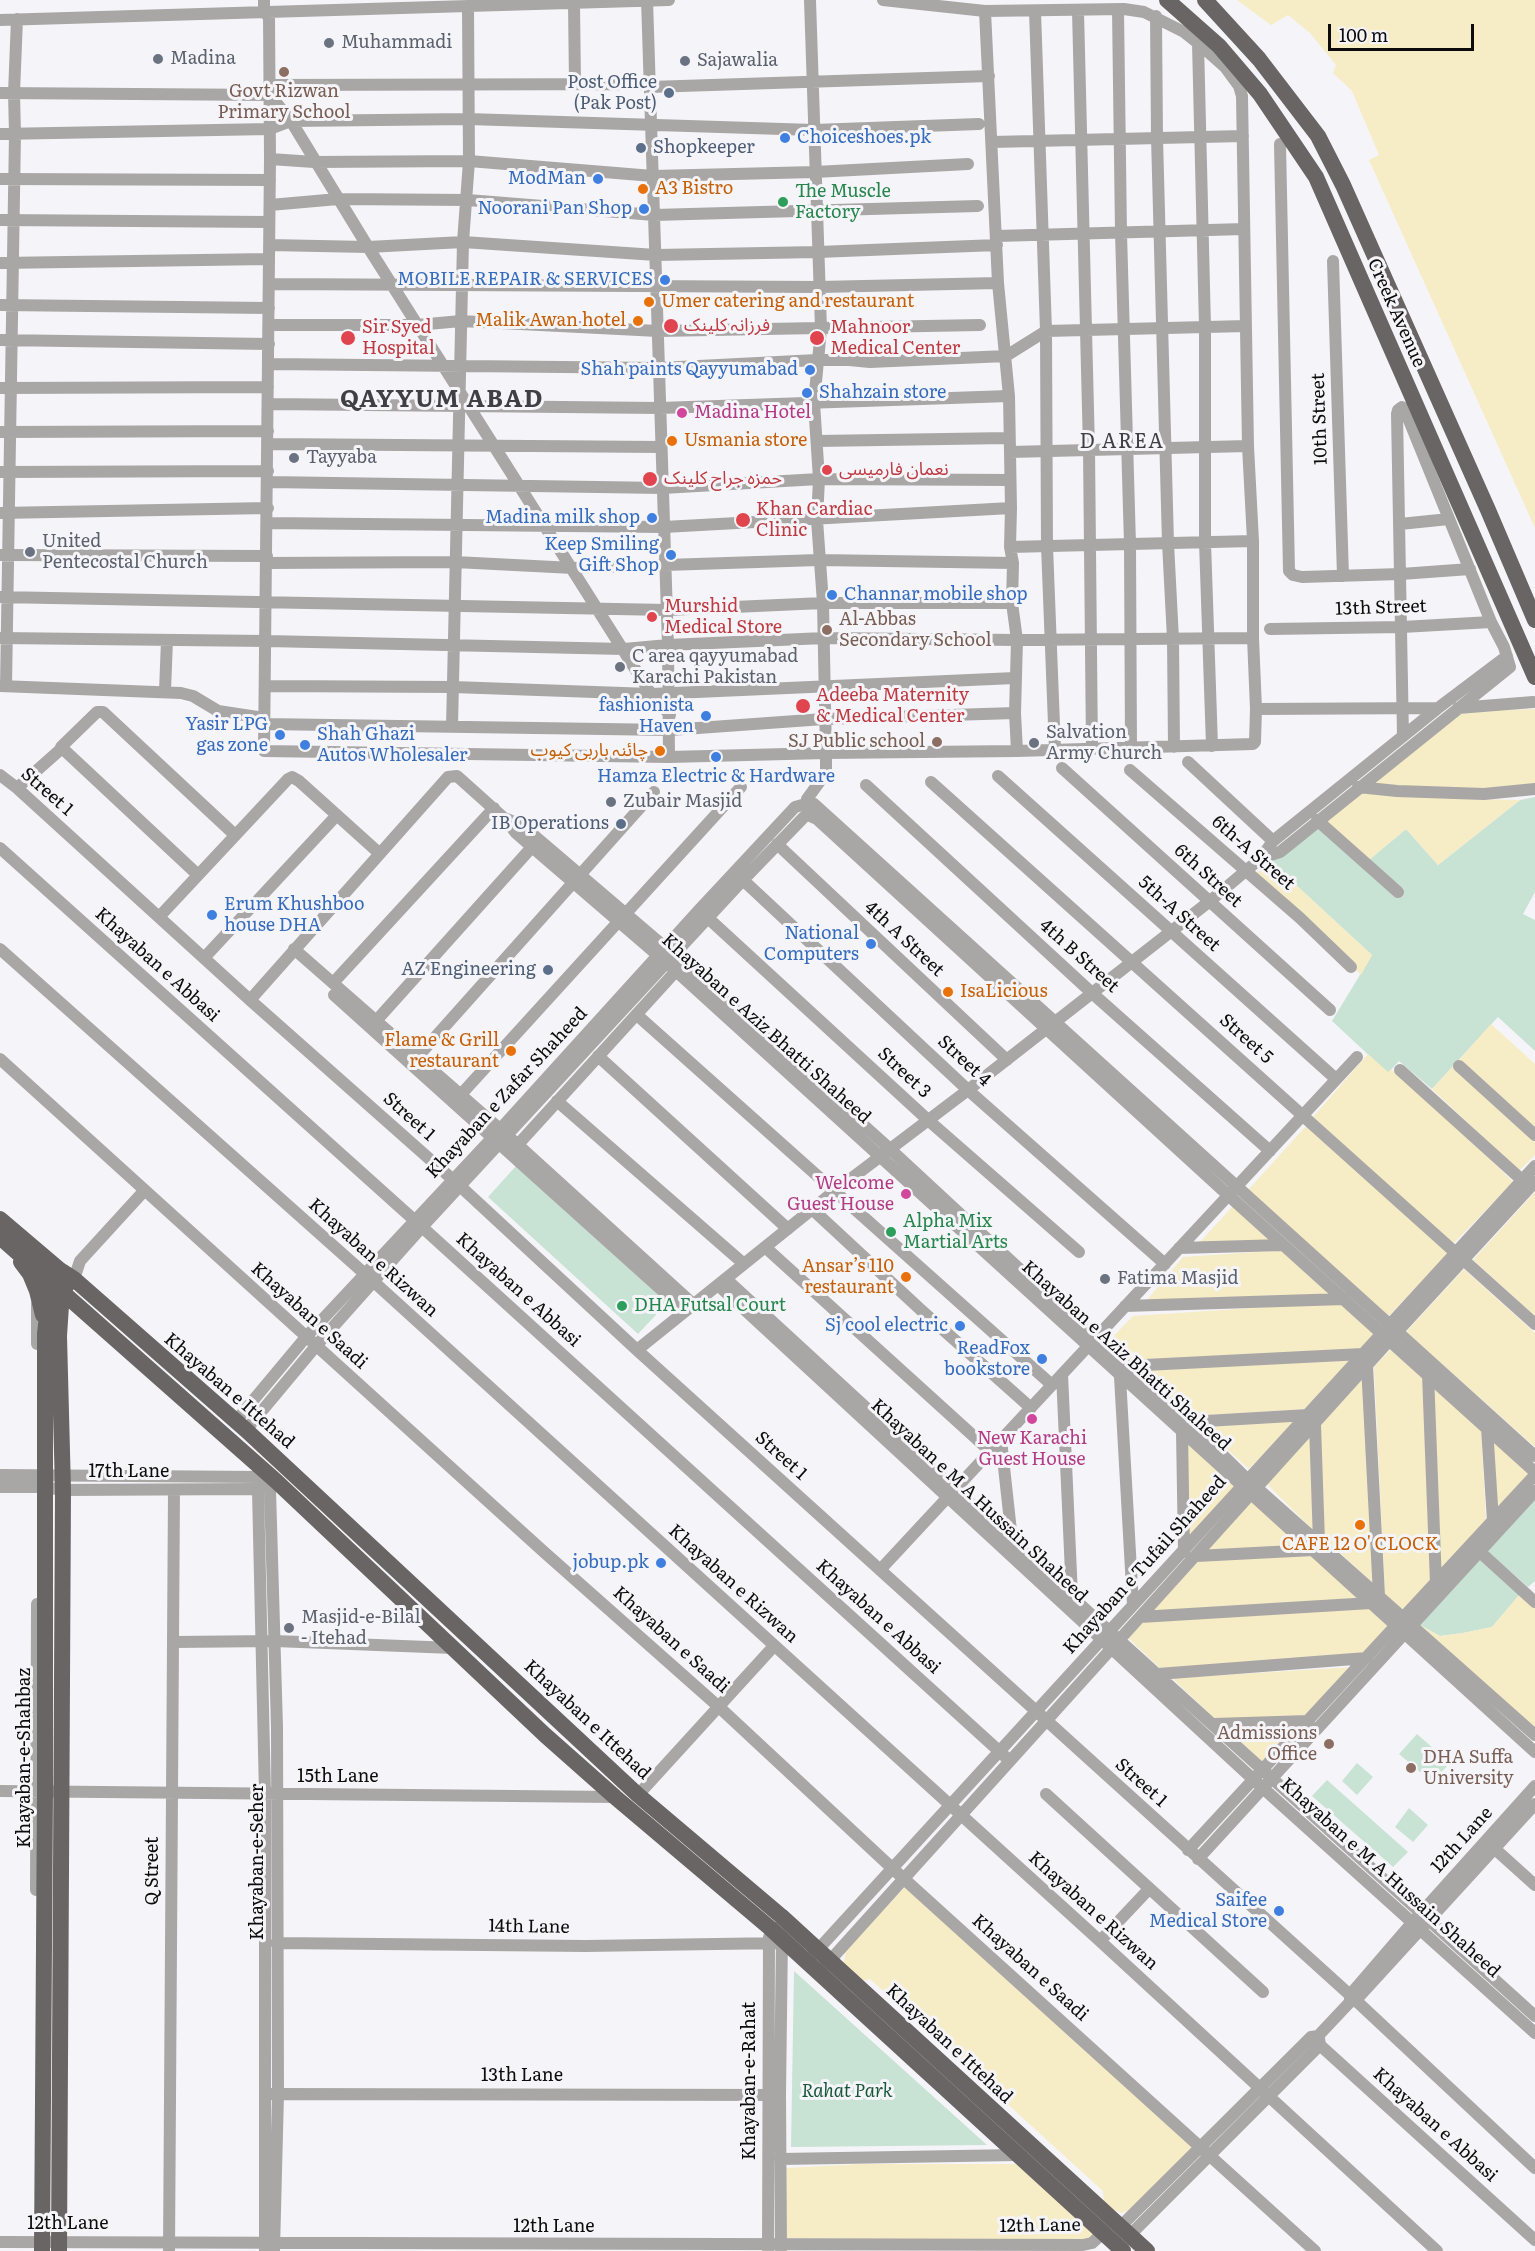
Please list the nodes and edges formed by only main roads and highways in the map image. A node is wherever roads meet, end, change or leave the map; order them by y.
1 (1167, 0) edge
2 (1205, 0) edge
3 (1535, 621) edge
4 (1535, 677) edge
5 (0, 1219) edge
6 (6, 1242) edge
7 (62, 1280) junction
8 (57, 1331) junction
9 (118, 1340) junction
10 (52, 1792) junction
11 (779, 1932) junction
12 (1116, 2240) edge
13 (50, 2246) edge
14 (1147, 2251) edge

1 - 4 main road, Creek Avenue
2 - 3 main road, Creek Avenue
5 - 7 main road, Khayaban e Ittehad
6 - 7 main road, Khayaban e Ittehad
6 - 8 main road
7 - 8 main road, Khayaban-e-Shahbaz
7 - 9 main road, Khayaban e Ittehad
7 - 11 main road, Khayaban e Ittehad
8 - 9 main road
8 - 10 main road, Khayaban-e-Shahbaz
8 - 10 main road, Khayaban-e-Shahbaz
9 - 11 main road, Khayaban e Ittehad
10 - 13 main road, Khayaban-e-Shahbaz
11 - 12 main road, Khayaban e Ittehad
11 - 12 main road, Khayaban e Ittehad
12 - 14 main road, Khayaban e Ittehad

